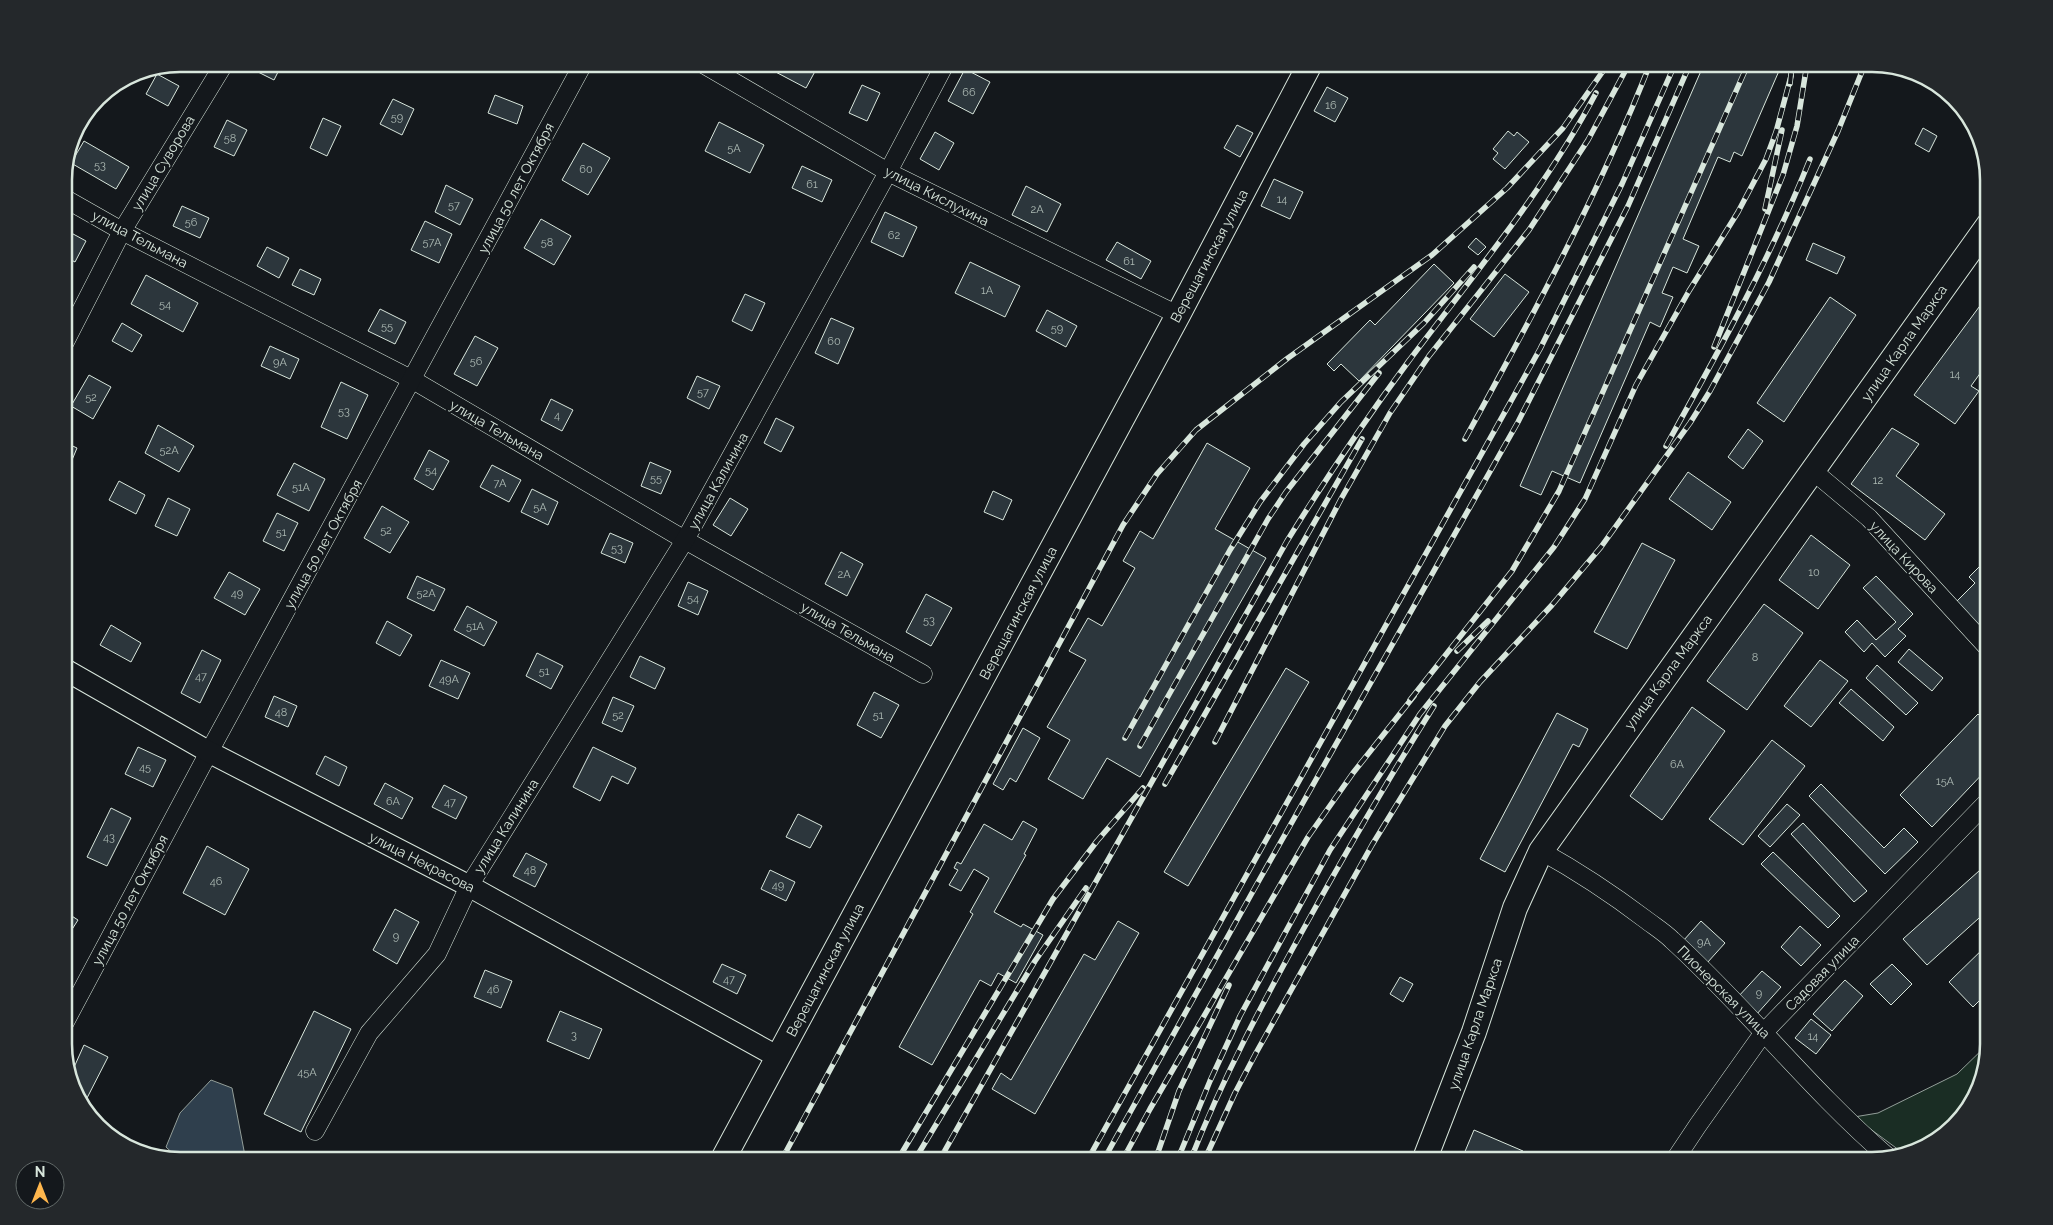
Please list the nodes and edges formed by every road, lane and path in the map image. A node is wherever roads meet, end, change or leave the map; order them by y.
1 (219, 72) edge
2 (579, 72) edge
3 (717, 72) edge
4 (941, 72) edge
5 (1306, 72) edge
6 (888, 172) junction
7 (73, 203) edge
8 (122, 231) junction
9 (1980, 237) edge
10 (1178, 315) junction
11 (73, 326) edge
12 (413, 380) junction
13 (1813, 470) junction
14 (685, 540) junction
15 (1980, 639) edge
16 (73, 674) edge
17 (923, 674) dead end
18 (209, 752) junction
19 (1980, 809) edge
20 (1541, 851) junction
21 (469, 886) junction
22 (73, 1007) edge
23 (1764, 1032) junction
24 (778, 1057) junction
25 (314, 1131) dead end
26 (727, 1152) edge
27 (1427, 1152) edge
28 (1680, 1152) edge
29 (1883, 1152) edge

1 - 8 street, улица Суворова
2 - 12 street, улица 50 лет Октября
3 - 6 street, улица Кислухина
4 - 6 street, улица Калинина
5 - 10 main road, Верещагинская улица
6 - 10 street, улица Кислухина
6 - 14 street, улица Калинина
7 - 8 street, улица Тельмана
8 - 11 street, улица Суворова
8 - 12 street, улица Тельмана
9 - 13 main road, улица Карла Маркса
10 - 24 main road, Верещагинская улица
12 - 14 street, улица Тельмана
12 - 18 street, улица 50 лет Октября
13 - 15 street, улица Кирова
13 - 20 main road, улица Карла Маркса
14 - 17 street, улица Тельмана
14 - 21 street, улица Калинина
16 - 18 street, улица Некрасова
18 - 21 street, улица Некрасова
18 - 22 street, улица 50 лет Октября
19 - 23 street, Садовая улица
20 - 23 street, Пионерская улица
20 - 27 main road, улица Карла Маркса
21 - 24 street, улица Некрасова
21 - 25 street, улица Калинина
23 - 28 street, Садовая улица
23 - 29 street, Пионерская улица
24 - 26 main road, Верещагинская улица

